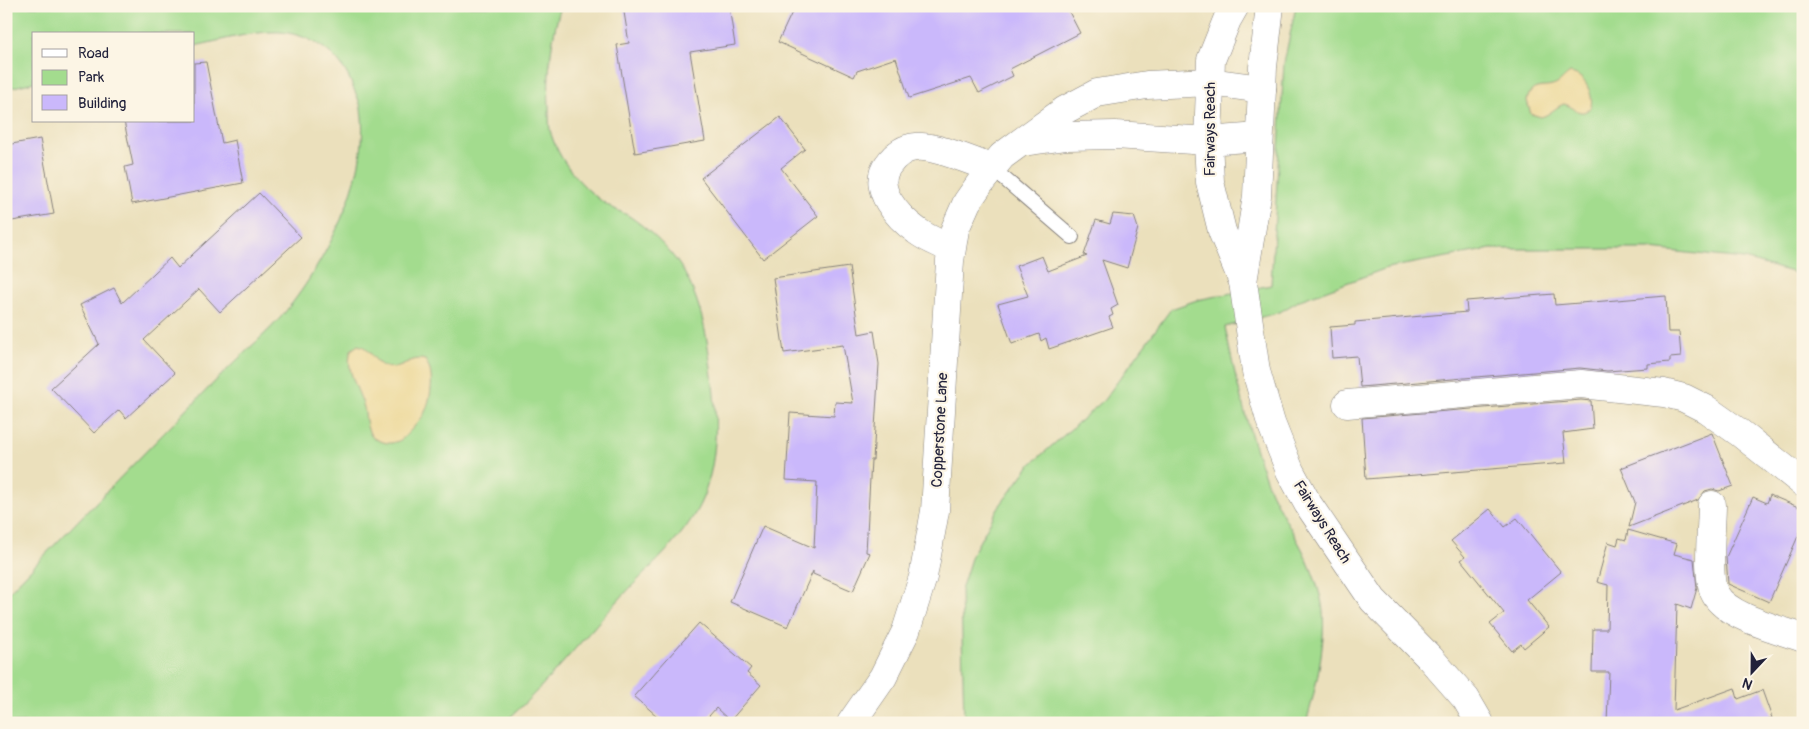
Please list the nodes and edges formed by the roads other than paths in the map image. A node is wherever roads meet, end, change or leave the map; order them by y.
1 (1235, 6) edge
2 (1270, 6) edge
3 (1210, 82) junction
4 (1262, 89) junction
5 (1259, 137) junction
6 (1208, 141) junction
7 (1019, 142) junction
8 (993, 168) junction
9 (1072, 237) dead end
10 (951, 249) junction
11 (1243, 282) junction
12 (1347, 404) dead end
13 (1803, 483) edge
14 (1712, 506) dead end
15 (1803, 638) edge
16 (851, 723) edge
17 (1480, 723) edge

1 - 3 street, Fairways Reach
2 - 4 street, Fairways Reach
3 - 4 street, Copperstone Lane
3 - 6 street, Fairways Reach
3 - 7 street, Copperstone Lane
4 - 5 street, Fairways Reach
5 - 6 street
5 - 11 street, Fairways Reach
6 - 7 street
6 - 11 street, Fairways Reach
7 - 8 street, Copperstone Lane
8 - 9 lane
8 - 10 street, Copperstone Lane
8 - 10 street
10 - 16 street, Copperstone Lane
11 - 17 street, Fairways Reach
12 - 13 street
14 - 15 street

